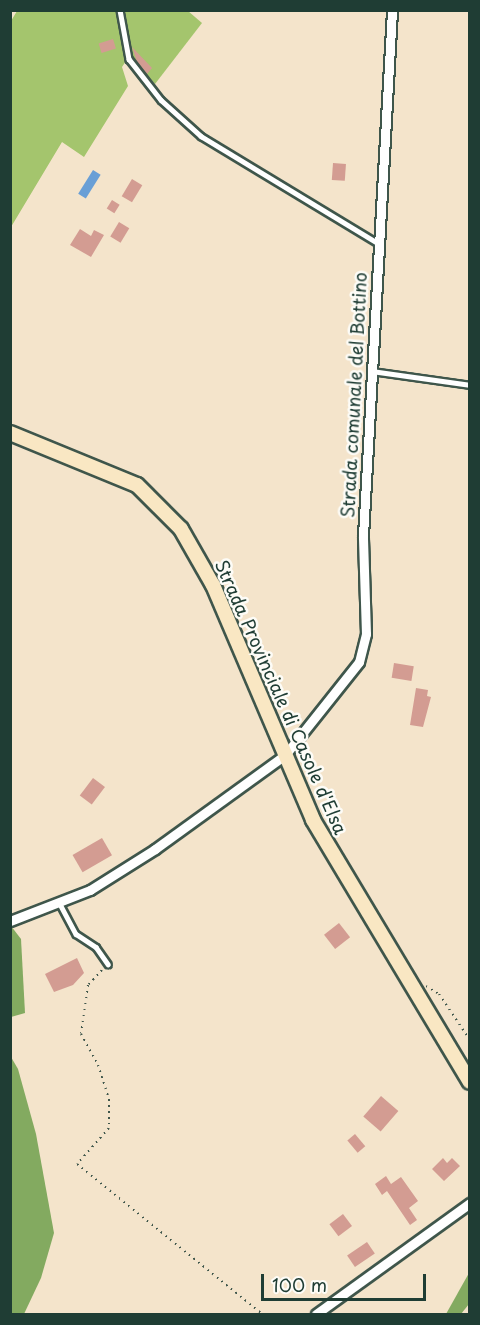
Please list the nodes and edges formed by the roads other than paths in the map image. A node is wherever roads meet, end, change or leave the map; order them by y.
1 (120, 10) edge
2 (392, 10) edge
3 (380, 245) junction
4 (372, 371) junction
5 (470, 385) edge
6 (10, 433) edge
7 (285, 755) junction
8 (60, 904) junction
9 (10, 921) edge
10 (108, 964) road end
11 (470, 1082) edge
12 (470, 1203) edge
13 (316, 1314) edge

1 - 3 lane
2 - 3 street, Strada comunale del Bottino
3 - 4 street, Strada comunale del Bottino
4 - 5 lane
4 - 7 street, Strada comunale del Bottino
6 - 7 main road, Strada Provinciale di Casole d'Elsa
7 - 8 street, Strada comunale del Bottino
7 - 11 main road, Strada Provinciale di Casole d'Elsa
8 - 9 street, Strada comunale del Bottino
8 - 10 lane
12 - 13 street

